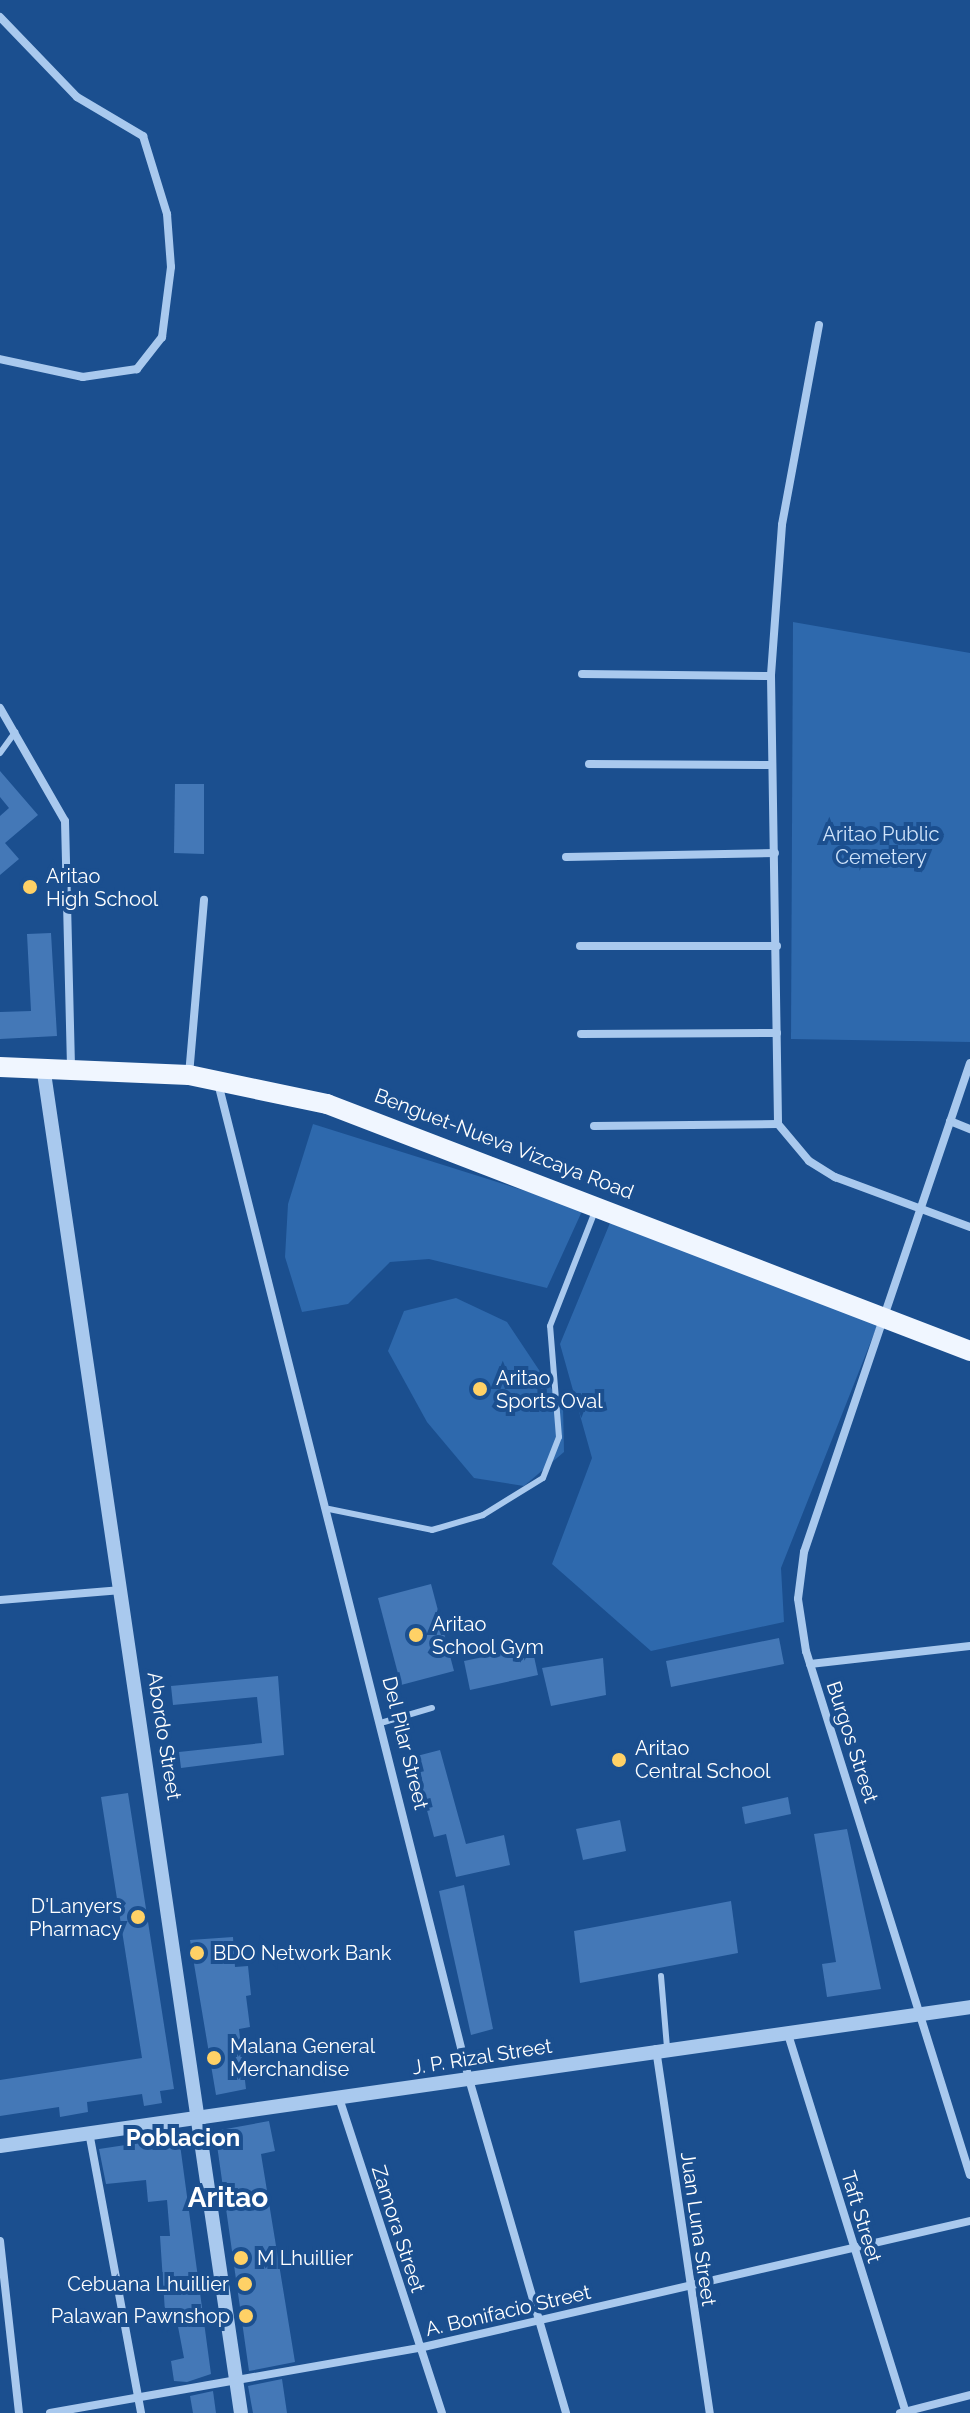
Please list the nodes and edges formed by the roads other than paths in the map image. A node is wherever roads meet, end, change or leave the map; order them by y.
1 (0, 17) edge
2 (819, 325) dead end
3 (0, 359) edge
4 (582, 674) dead end
5 (771, 676) junction
6 (0, 708) edge
7 (15, 732) junction
8 (0, 753) edge
9 (589, 764) dead end
10 (771, 765) junction
11 (775, 853) junction
12 (566, 857) dead end
13 (204, 900) dead end
14 (580, 946) dead end
15 (777, 946) junction
16 (777, 1033) junction
17 (581, 1034) dead end
18 (970, 1063) edge
19 (71, 1065) junction
20 (43, 1066) junction
21 (0, 1067) edge
22 (189, 1075) junction
23 (217, 1079) junction
24 (950, 1121) junction
25 (778, 1124) junction
26 (594, 1126) dead end
27 (970, 1129) edge
28 (598, 1204) junction
29 (919, 1206) junction
30 (970, 1227) edge
31 (884, 1317) junction
32 (970, 1351) edge
33 (329, 1509) junction
34 (122, 1590) junction
35 (0, 1600) edge
36 (970, 1646) edge
37 (810, 1664) junction
38 (432, 1708) dead end
39 (384, 1722) junction
40 (661, 1976) dead end
41 (970, 2007) edge
42 (922, 2013) junction
43 (787, 2030) junction
44 (661, 2048) junction
45 (469, 2079) junction
46 (340, 2101) junction
47 (202, 2115) junction
48 (89, 2132) junction
49 (0, 2146) edge
50 (970, 2175) edge
51 (970, 2221) edge
52 (0, 2241) edge
53 (854, 2248) junction
54 (690, 2286) junction
55 (540, 2320) junction
56 (419, 2348) junction
57 (237, 2383) junction
58 (970, 2395) edge
59 (138, 2398) junction
60 (904, 2412) edge
61 (19, 2413) edge
62 (50, 2413) edge
63 (141, 2413) edge
64 (241, 2413) edge
65 (442, 2413) edge
66 (566, 2413) edge
67 (710, 2413) edge

1 - 3 street
2 - 5 street
4 - 5 street
5 - 10 street
6 - 7 street
7 - 8 lane
7 - 19 street
9 - 10 street
10 - 11 street
11 - 12 street
11 - 15 street
13 - 22 street
14 - 15 street
15 - 16 street
16 - 17 street
16 - 25 street
18 - 24 street, Burgos Street
19 - 20 main road, Benguet-Nueva Vizcaya Road
19 - 22 main road, Benguet-Nueva Vizcaya Road
20 - 21 main road, Benguet-Nueva Vizcaya Road
20 - 34 street, Abordo Street
22 - 23 main road, Benguet-Nueva Vizcaya Road
23 - 28 main road, Benguet-Nueva Vizcaya Road
23 - 33 street, Del Pilar Street
24 - 27 street
24 - 29 street, Burgos Street
25 - 26 street
25 - 29 street
28 - 31 main road, Benguet-Nueva Vizcaya Road
28 - 33 lane
29 - 30 street
29 - 31 street, Burgos Street
31 - 32 main road, Benguet-Nueva Vizcaya Road
31 - 37 street, Burgos Street
33 - 39 street, Del Pilar Street
34 - 35 street
34 - 47 street, Abordo Street
36 - 37 street
37 - 42 street, Burgos Street
38 - 39 lane
39 - 45 street, Del Pilar Street
40 - 44 lane
41 - 42 street, J. P. Rizal Street
42 - 43 street, J. P. Rizal Street
42 - 50 street, Burgos Street
43 - 44 street, J. P. Rizal Street
43 - 53 street, Taft Street
44 - 45 street, J. P. Rizal Street
44 - 54 street, Juan Luna Street
45 - 46 street, J. P. Rizal Street
45 - 55 street, Del Pilar Street
46 - 47 street, J. P. Rizal Street
46 - 56 street, Zamora Street
47 - 48 street, J. P. Rizal Street
47 - 57 street, Abordo Street
48 - 49 street, J. P. Rizal Street
48 - 59 street
51 - 53 street, A. Bonifacio Street
52 - 61 street
53 - 54 street, A. Bonifacio Street
53 - 60 street, Taft Street
54 - 55 street, A. Bonifacio Street
54 - 67 street, Juan Luna Street
55 - 56 street, A. Bonifacio Street
55 - 66 street, Del Pilar Street
56 - 57 street, A. Bonifacio Street
56 - 65 street, Zamora Street
57 - 59 street, A. Bonifacio Street
57 - 64 street, Abordo Street
58 - 60 street
59 - 62 street, A. Bonifacio Street
59 - 63 street

